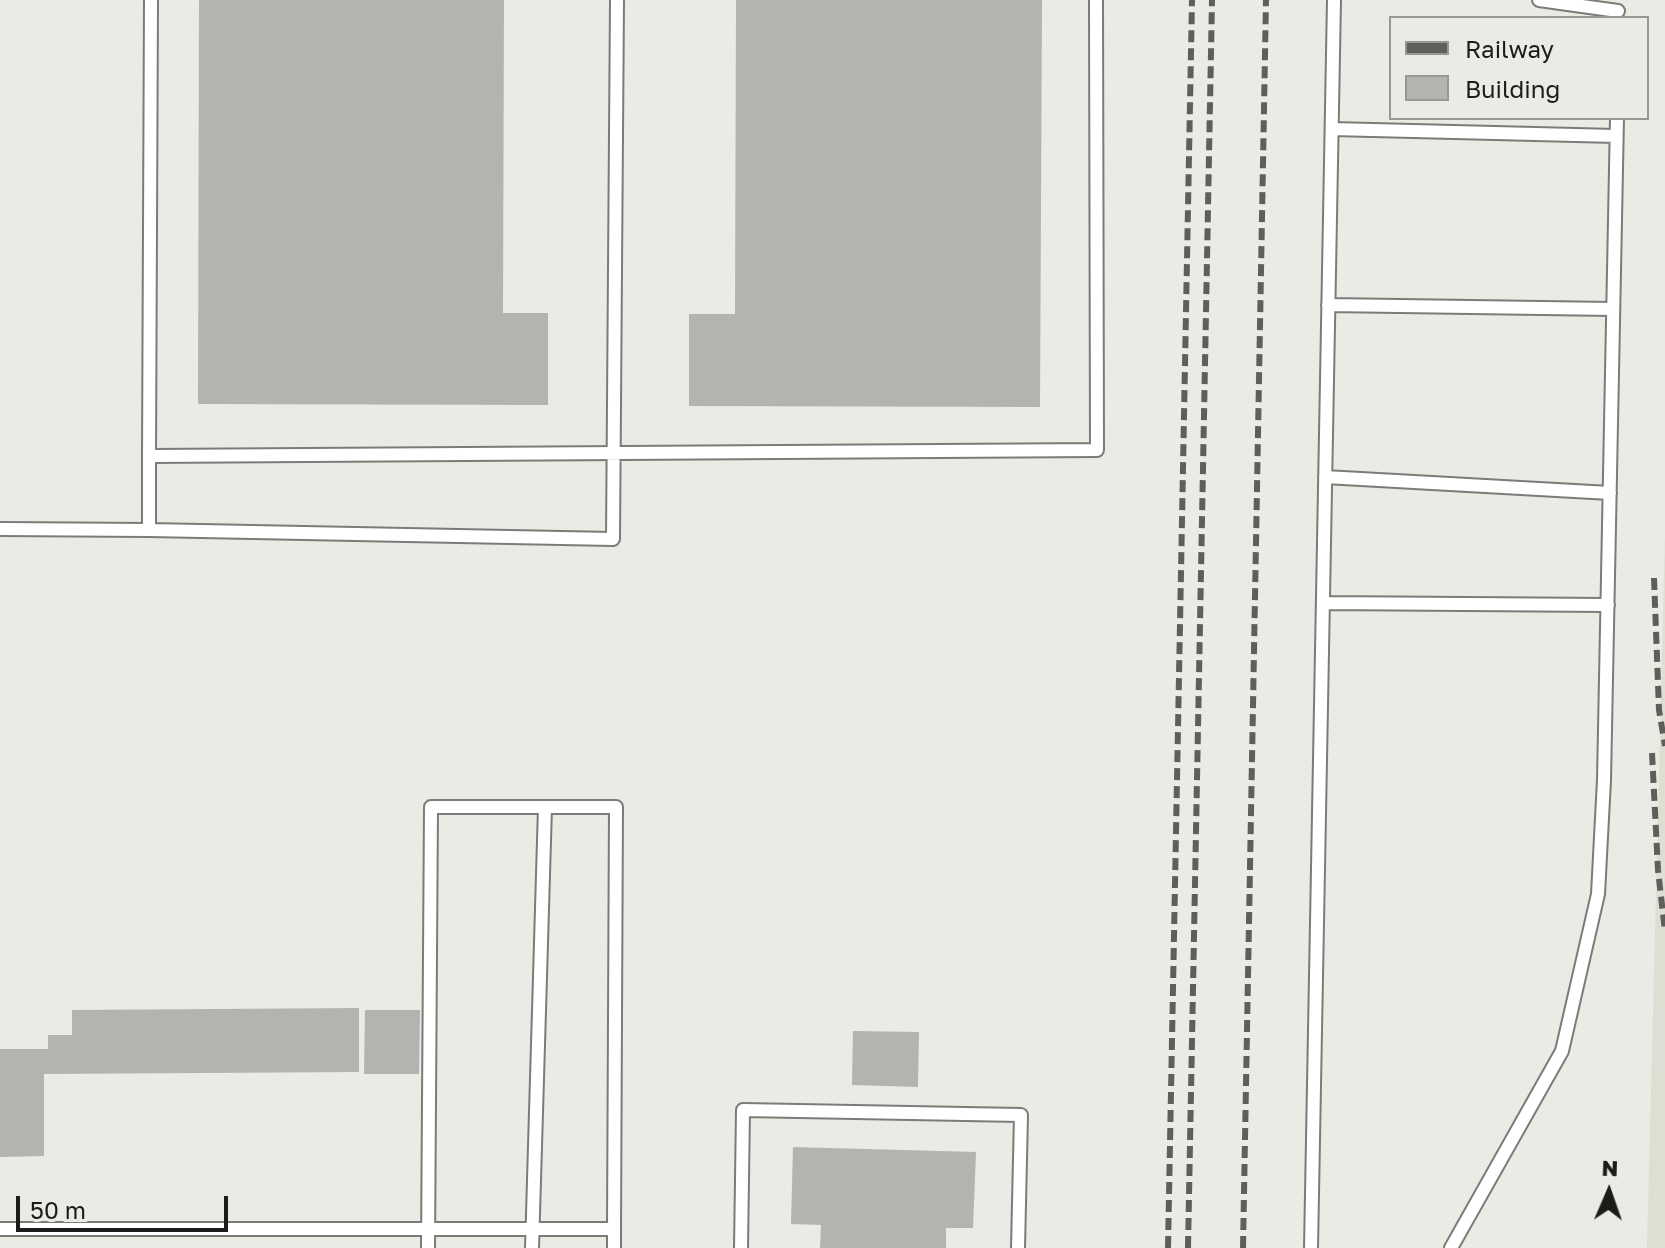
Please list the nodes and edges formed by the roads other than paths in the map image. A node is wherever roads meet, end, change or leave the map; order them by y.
1 (151, 0) edge
2 (617, 0) edge
3 (1096, 0) edge
4 (1334, 0) edge
5 (1539, 0) edge
6 (1618, 10) edge
7 (1617, 120) edge
8 (1332, 129) junction
9 (1616, 136) junction
10 (1328, 305) junction
11 (1613, 309) junction
12 (615, 452) junction
13 (149, 456) junction
14 (1325, 477) junction
15 (1610, 493) junction
16 (0, 529) edge
17 (149, 530) junction
18 (1323, 603) junction
19 (1608, 605) junction
20 (545, 807) junction
21 (0, 1229) edge
22 (429, 1229) junction
23 (532, 1229) junction
24 (614, 1229) junction
25 (428, 1248) edge
26 (532, 1248) edge
27 (614, 1248) edge
28 (741, 1248) edge
29 (1018, 1248) edge
30 (1311, 1248) edge
31 (1451, 1248) edge

1 - 13 lane
2 - 12 lane
3 - 12 lane
4 - 8 lane
5 - 6 lane
7 - 9 lane
8 - 9 lane
8 - 10 lane
9 - 11 lane
10 - 11 lane
10 - 14 lane
11 - 15 lane
12 - 13 lane
12 - 17 lane
13 - 17 lane
14 - 15 lane
14 - 18 lane
15 - 19 lane
16 - 17 lane
18 - 19 lane
18 - 30 lane
19 - 31 lane
20 - 22 lane
20 - 23 lane
20 - 24 lane
21 - 22 lane
22 - 23 lane
22 - 25 lane
23 - 24 lane
23 - 26 lane
24 - 27 lane
28 - 29 lane

